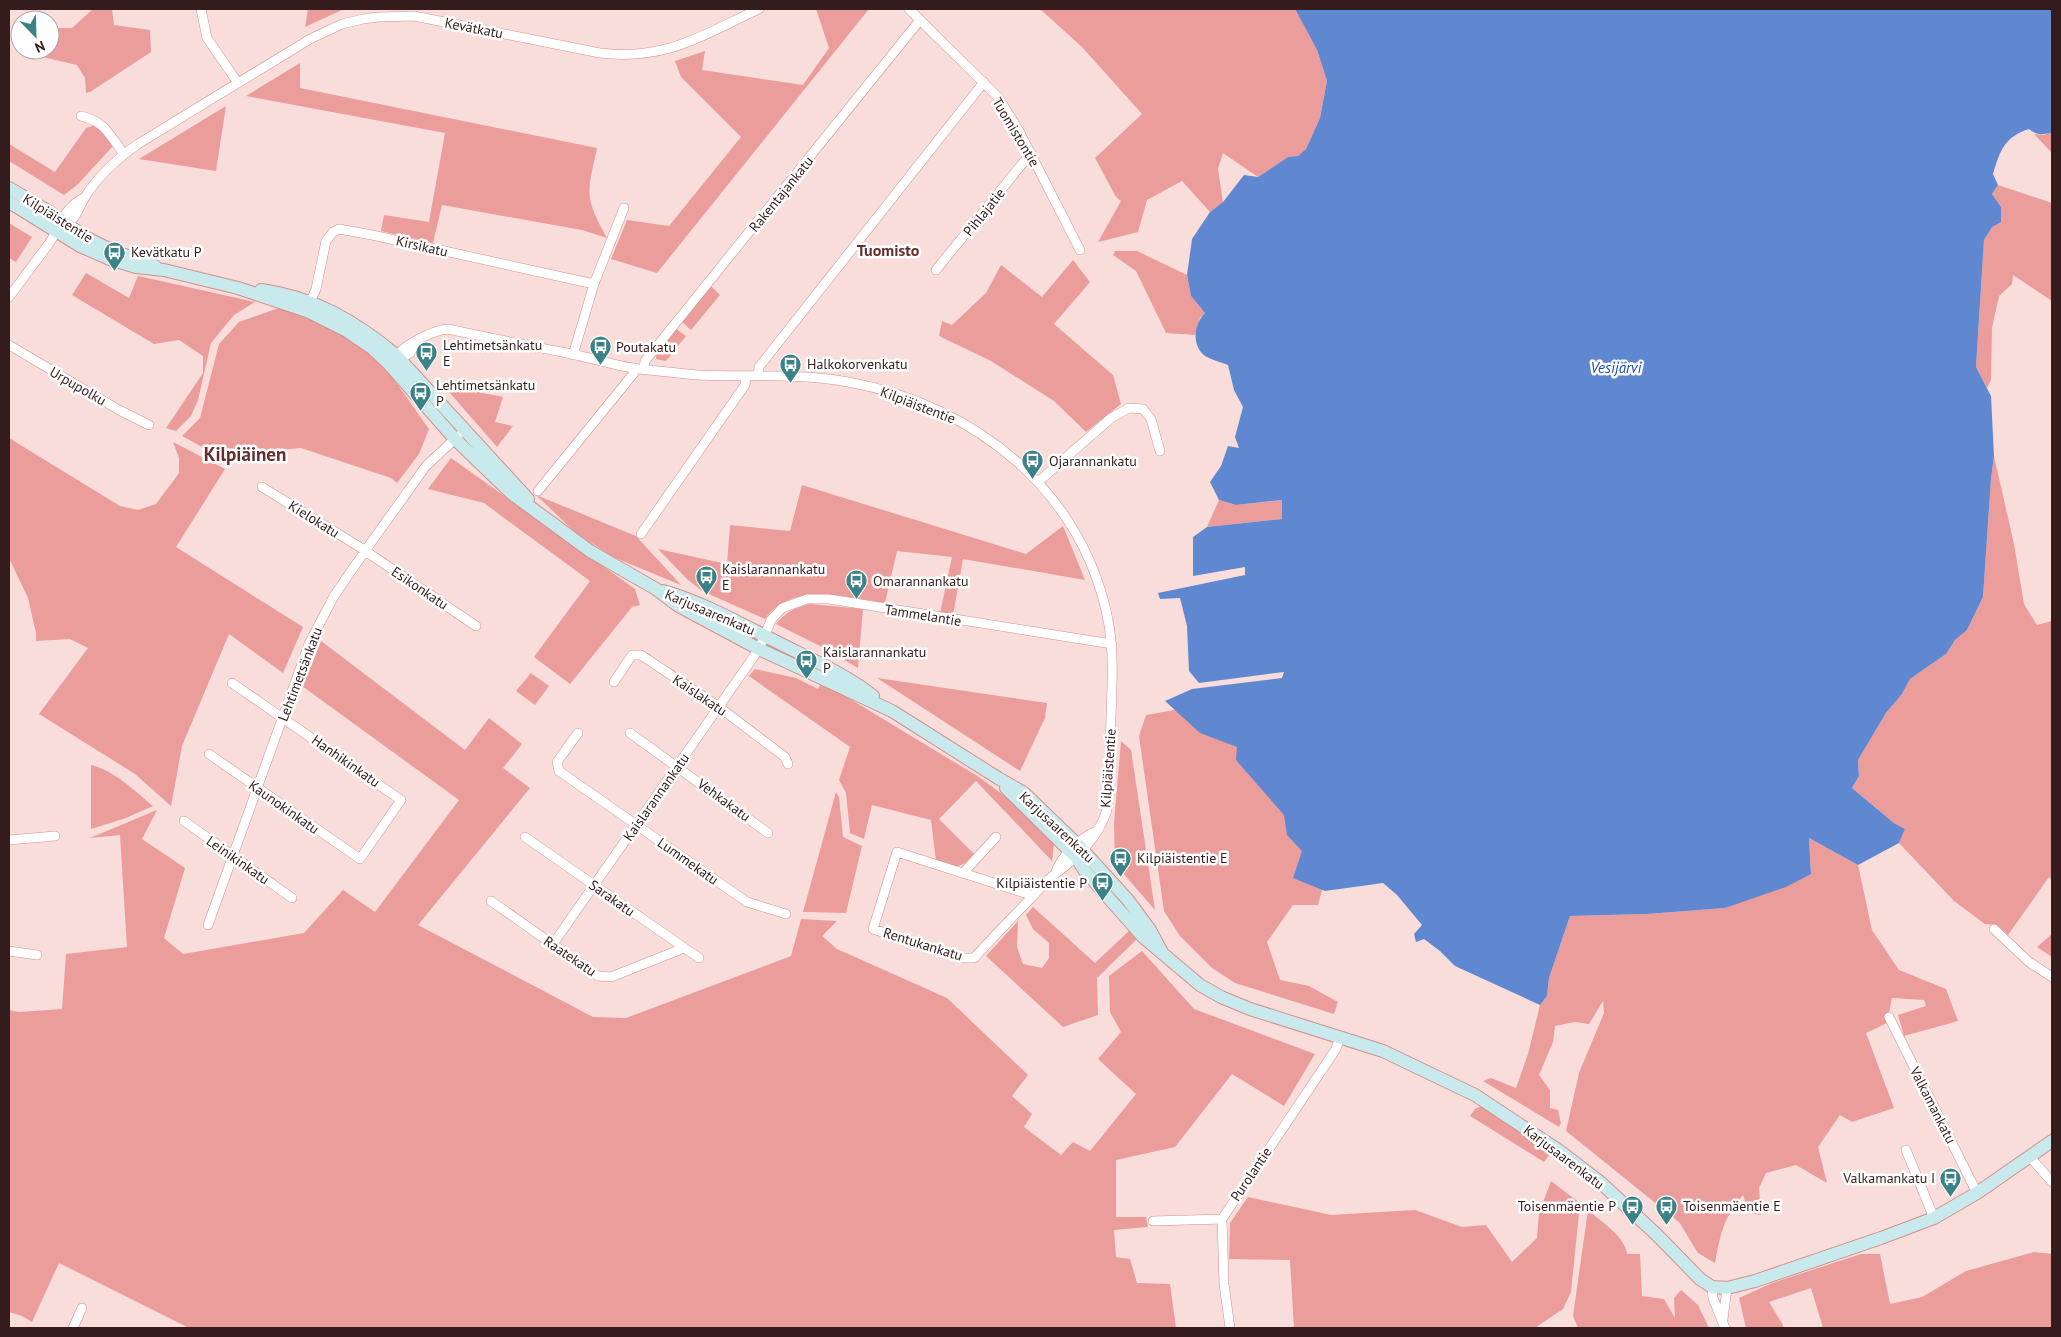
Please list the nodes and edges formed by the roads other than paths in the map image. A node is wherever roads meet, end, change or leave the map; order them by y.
1 (201, 9) edge
2 (759, 9) edge
3 (909, 9) edge
4 (920, 20) junction
5 (984, 82) junction
6 (238, 83) junction
7 (81, 116) dead end
8 (124, 154) junction
9 (1031, 154) junction
10 (9, 188) edge
11 (9, 202) edge
12 (624, 208) dead end
13 (64, 222) junction
14 (56, 232) junction
15 (1080, 250) dead end
16 (164, 270) junction
17 (936, 270) dead end
18 (594, 284) junction
19 (9, 297) edge
20 (309, 306) junction
21 (9, 345) edge
22 (573, 355) junction
23 (395, 362) junction
24 (640, 369) junction
25 (746, 376) junction
26 (758, 376) junction
27 (149, 425) dead end
28 (460, 435) junction
29 (1160, 452) dead end
30 (1038, 482) junction
31 (262, 487) dead end
32 (538, 491) dead end
33 (641, 534) dead end
34 (365, 551) junction
35 (656, 589) junction
36 (476, 626) dead end
37 (764, 636) junction
38 (1112, 644) junction
39 (759, 649) junction
40 (614, 682) dead end
41 (232, 683) dead end
42 (719, 707) junction
43 (892, 711) junction
44 (283, 717) junction
45 (578, 732) dead end
46 (630, 733) dead end
47 (210, 754) dead end
48 (788, 764) dead end
49 (677, 767) junction
50 (258, 788) junction
51 (184, 822) dead end
52 (636, 825) junction
53 (768, 833) dead end
54 (55, 836) dead end
55 (525, 837) dead end
56 (996, 837) dead end
57 (9, 840) edge
58 (1076, 850) junction
59 (232, 857) junction
60 (360, 859) joint
61 (963, 873) junction
62 (594, 886) junction
63 (292, 898) dead end
64 (1032, 898) junction
65 (491, 901) dead end
66 (786, 914) dead end
67 (208, 925) dead end
68 (1994, 929) dead end
69 (553, 944) junction
70 (684, 948) junction
71 (9, 951) edge
72 (37, 955) dead end
73 (699, 958) dead end
74 (974, 958) joint
75 (2052, 977) edge
76 (1889, 1017) dead end
77 (1340, 1037) junction
78 (2052, 1141) edge
79 (1906, 1150) dead end
80 (2030, 1157) junction
81 (2052, 1182) edge
82 (1977, 1194) junction
83 (1934, 1218) junction
84 (1222, 1219) junction
85 (1153, 1221) dead end
86 (1712, 1288) junction
87 (1727, 1288) junction
88 (82, 1308) dead end
89 (1724, 1325) edge
90 (72, 1328) edge
91 (1230, 1328) edge

1 - 6 street
2 - 6 street, Kevätkatu
3 - 4 street, Tuomistontie
4 - 5 street, Tuomistontie
4 - 24 street, Rakentajankatu
5 - 9 street, Tuomistontie
5 - 26 street
6 - 8 street, Kevätkatu
7 - 8 street
8 - 13 street, Kevätkatu
9 - 15 street, Tuomistontie
9 - 17 street, Pihlajatie
10 - 13 street, Kilpiäistentie
11 - 14 street, Kilpiäistentie
12 - 18 street
13 - 14 street, Kevätkatu
13 - 16 street, Kilpiäistentie
14 - 16 street, Kilpiäistentie
14 - 19 street
16 - 20 street, Kilpiäistentie
18 - 20 street, Kirsikatu
18 - 22 street
20 - 23 street, Kilpiäistentie
21 - 27 street, Urpupolku
22 - 23 street, Kilpiäistentie
22 - 24 street, Kilpiäistentie
23 - 28 street, Karjusaarenkatu
24 - 25 street, Kilpiäistentie
24 - 32 street, Rakentajankatu
25 - 26 street, Kilpiäistentie
25 - 33 street
26 - 30 street, Kilpiäistentie
28 - 34 street, Lehtimetsänkatu
28 - 35 street, Karjusaarenkatu
29 - 30 street
30 - 38 street, Kilpiäistentie
31 - 34 street, Kielokatu
34 - 36 street, Esikonkatu
34 - 44 street, Lehtimetsänkatu
35 - 37 street, Karjusaarenkatu
35 - 39 street, Karjusaarenkatu
37 - 38 street, Tammelantie
37 - 39 street, Tammelantie
37 - 43 street, Karjusaarenkatu
38 - 58 street, Kilpiäistentie
39 - 42 street, Kaislarannankatu
39 - 43 street, Karjusaarenkatu
40 - 42 street, Kaislakatu
41 - 44 street, Hanhikinkatu
42 - 48 street, Kaislakatu
42 - 49 street, Kaislarannankatu
43 - 58 street, Karjusaarenkatu
44 - 50 street, Lehtimetsänkatu
44 - 60 street, Hanhikinkatu
45 - 52 street, Lummekatu
46 - 49 street, Vehkakatu
47 - 50 street, Kaunokinkatu
49 - 52 street, Kaislarannankatu
49 - 53 street, Vehkakatu
50 - 59 street, Lehtimetsänkatu
50 - 60 street, Kaunokinkatu
51 - 59 street, Leinikinkatu
52 - 62 street, Kaislarannankatu
52 - 66 street, Lummekatu
54 - 57 street
55 - 62 street, Sarakatu
56 - 61 street
58 - 64 street, Kilpiäistentie
58 - 77 street, Karjusaarenkatu
59 - 63 street, Leinikinkatu
59 - 67 street, Lehtimetsänkatu
61 - 64 street
61 - 74 street, Rentukankatu
62 - 69 street, Kaislarannankatu
62 - 70 street, Sarakatu
64 - 74 street, Kilpiäistentie
65 - 69 street, Raatekatu
68 - 75 street
69 - 70 street, Raatekatu
70 - 73 street, Sarakatu
71 - 72 street
76 - 82 street, Valkamankatu
77 - 84 street, Purolantie
77 - 86 street, Karjusaarenkatu
78 - 80 street
79 - 83 street
80 - 81 street
80 - 82 street
82 - 83 street
83 - 87 street
84 - 85 street
84 - 91 street
86 - 87 street
86 - 89 street
87 - 89 street
88 - 90 street

